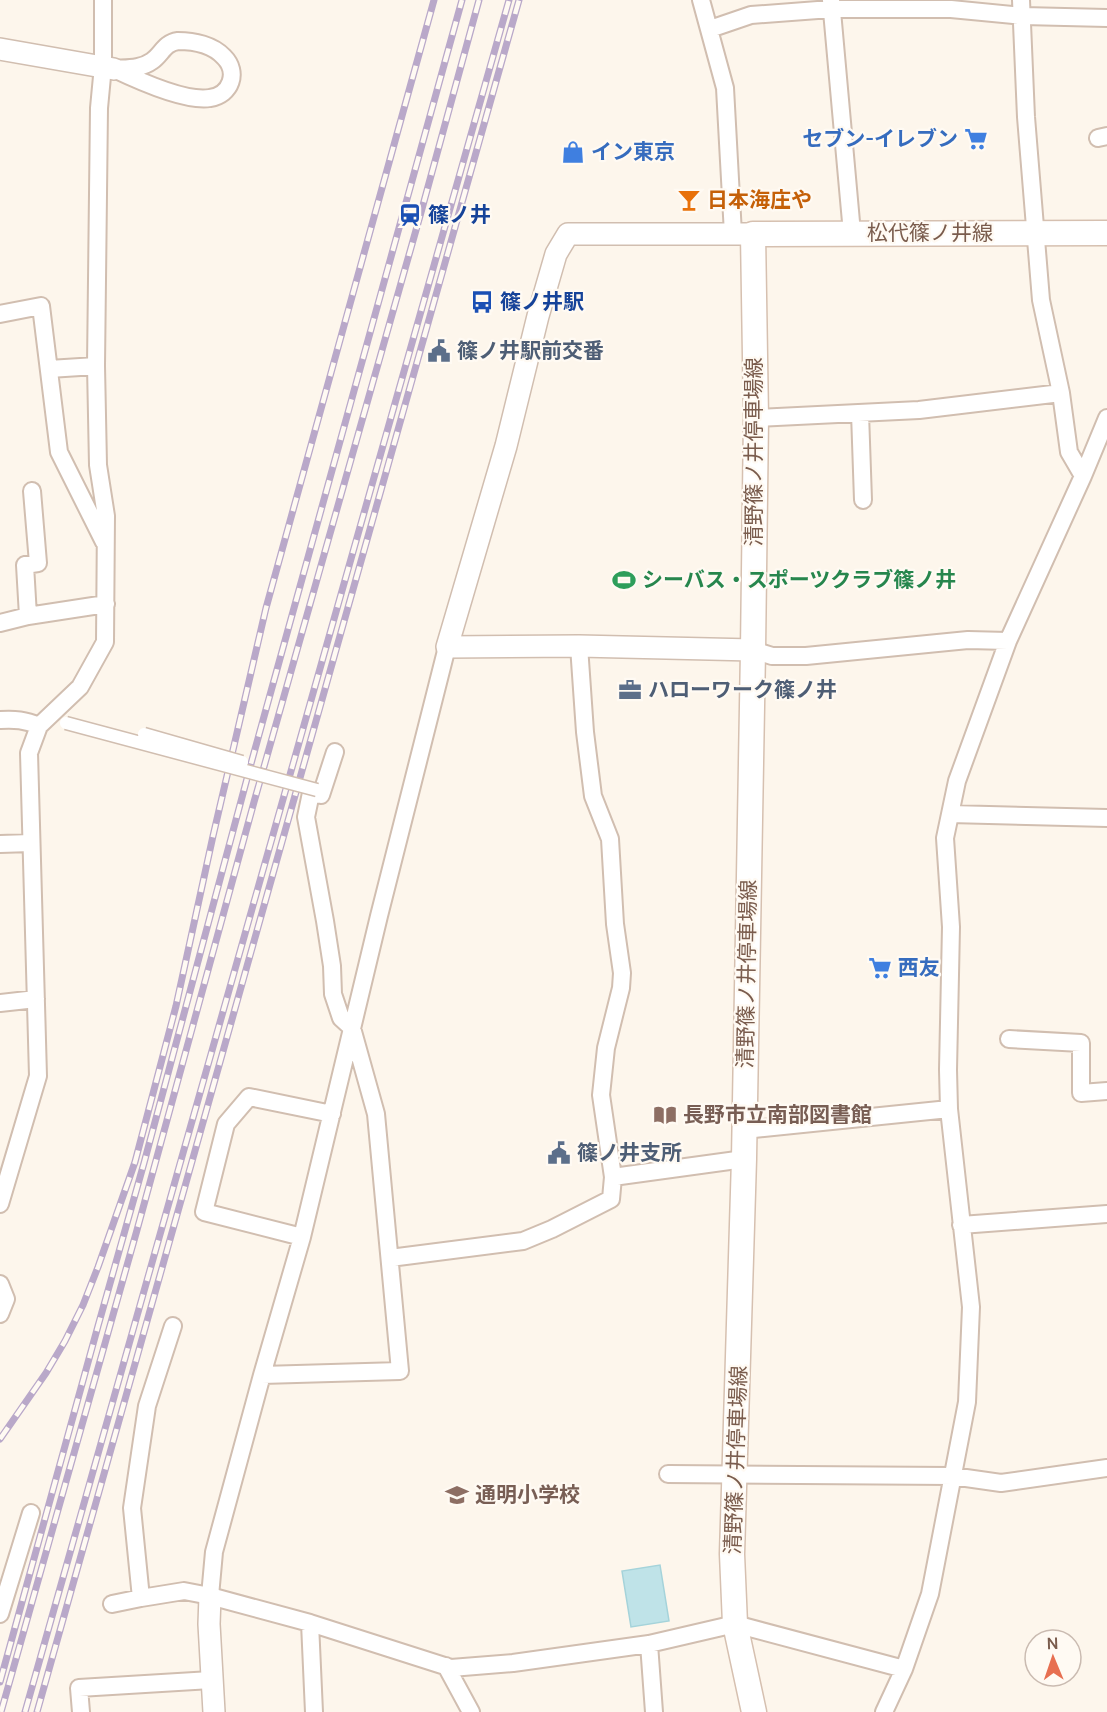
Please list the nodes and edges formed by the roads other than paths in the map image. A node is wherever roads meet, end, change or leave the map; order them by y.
1 (103, 0) edge
2 (700, 0) edge
3 (831, 5) edge
4 (1022, 8) edge
5 (1107, 18) edge
6 (710, 29) junction
7 (0, 49) edge
8 (153, 60) junction
9 (108, 68) junction
10 (157, 86) junction
11 (852, 233) junction
12 (1107, 233) edge
13 (743, 234) junction
14 (1035, 234) junction
15 (0, 314) edge
16 (96, 366) junction
17 (48, 369) junction
18 (1061, 393) junction
19 (860, 413) junction
20 (756, 418) junction
21 (1107, 418) edge
22 (1083, 476) junction
23 (32, 491) dead end
24 (863, 500) dead end
25 (105, 543) junction
26 (106, 604) junction
27 (28, 616) junction
28 (0, 623) edge
29 (1008, 641) junction
30 (579, 646) junction
31 (447, 647) junction
32 (753, 650) junction
33 (0, 720) edge
34 (66, 723) dead end
35 (39, 726) junction
36 (144, 734) dead end
37 (334, 752) dead end
38 (242, 762) dead end
39 (317, 790) dead end
40 (950, 814) junction
41 (1107, 818) edge
42 (31, 843) junction
43 (0, 844) edge
44 (36, 999) junction
45 (0, 1002) edge
46 (352, 1028) junction
47 (1009, 1039) dead end
48 (1107, 1090) edge
49 (949, 1109) junction
50 (332, 1113) junction
51 (744, 1130) junction
52 (744, 1159) junction
53 (613, 1177) junction
54 (0, 1204) edge
55 (1107, 1214) edge
56 (961, 1225) junction
57 (302, 1237) junction
58 (390, 1258) junction
59 (0, 1284) edge
60 (0, 1314) edge
61 (172, 1326) dead end
62 (262, 1375) junction
63 (1107, 1468) edge
64 (668, 1474) dead end
65 (735, 1474) junction
66 (951, 1476) junction
67 (31, 1513) dead end
68 (210, 1596) junction
69 (141, 1598) junction
70 (112, 1604) dead end
71 (0, 1614) edge
72 (310, 1623) junction
73 (735, 1624) junction
74 (649, 1644) junction
75 (446, 1666) junction
76 (904, 1669) junction
77 (211, 1680) junction
78 (81, 1712) edge
79 (214, 1712) edge
80 (314, 1712) edge
81 (471, 1712) edge
82 (654, 1712) edge
83 (754, 1712) edge
84 (884, 1712) edge

1 - 9 street
2 - 6 street
3 - 4 street
3 - 6 street
3 - 11 street
4 - 5 street
4 - 14 street
6 - 13 street
7 - 9 street
8 - 9 street
8 - 10 street
8 - 10 street
9 - 10 street
9 - 16 street
11 - 13 main road, 松代篠ノ井線
11 - 14 main road, 松代篠ノ井線
12 - 14 main road, 松代篠ノ井線
13 - 20 main road, 清野篠ノ井停車場線
13 - 31 street
14 - 18 street
15 - 17 street
16 - 17 street
16 - 25 street
17 - 25 street
18 - 19 street
18 - 22 street
19 - 20 street
19 - 24 street
20 - 32 main road, 清野篠ノ井停車場線
21 - 22 street
22 - 29 street
23 - 27 street
25 - 26 street
26 - 27 street
26 - 35 street
27 - 28 street
29 - 32 street
29 - 40 street
30 - 31 street
30 - 32 street
30 - 53 street
31 - 46 street
32 - 51 main road, 清野篠ノ井停車場線
33 - 35 street
34 - 39 street, bridge
35 - 42 street
36 - 38 street, bridge
37 - 46 street
40 - 41 street
40 - 49 street
42 - 43 street
42 - 44 street
44 - 45 street
44 - 54 street
46 - 50 street
46 - 58 street
47 - 48 street
49 - 51 street
49 - 56 street
50 - 57 street
50 - 57 street
51 - 52 main road, 清野篠ノ井停車場線
52 - 53 street
52 - 65 main road, 清野篠ノ井停車場線
53 - 58 street
55 - 56 street
56 - 66 street
57 - 62 street
58 - 62 street
59 - 60 street
61 - 69 street
62 - 68 street
63 - 66 street
64 - 65 street
65 - 66 street
65 - 73 main road, 清野篠ノ井停車場線
66 - 76 street
67 - 71 street
68 - 69 street
68 - 72 street
68 - 77 street
69 - 70 street
72 - 75 street
72 - 80 street
73 - 74 street
73 - 76 street
73 - 83 main road, 清野篠ノ井停車場線
74 - 75 street
74 - 82 street
75 - 81 street
76 - 84 street
77 - 78 street
77 - 79 street

